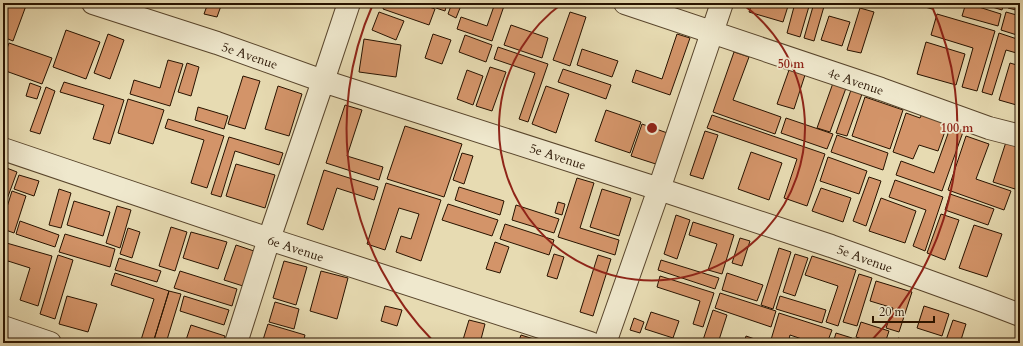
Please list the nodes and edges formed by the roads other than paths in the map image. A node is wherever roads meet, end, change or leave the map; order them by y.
1 (93, 3) edge
2 (349, 3) edge
3 (625, 3) edge
4 (722, 3) edge
5 (712, 32) junction
6 (323, 81) junction
7 (1020, 136) edge
8 (3, 149) edge
9 (659, 189) junction
10 (268, 239) junction
11 (1020, 315) edge
12 (3, 327) edge
13 (50, 343) edge
14 (236, 343) edge
15 (590, 343) edge
16 (605, 343) edge

1 - 6 street, 5e Avenue
2 - 6 street
3 - 5 street, 4e Avenue
4 - 5 street
5 - 7 street, 4e Avenue
5 - 9 street
6 - 9 street, 5e Avenue
6 - 10 street
8 - 10 street, 6e Avenue
9 - 11 street, 5e Avenue
9 - 16 street
10 - 14 street
10 - 15 street, 6e Avenue
12 - 13 street

